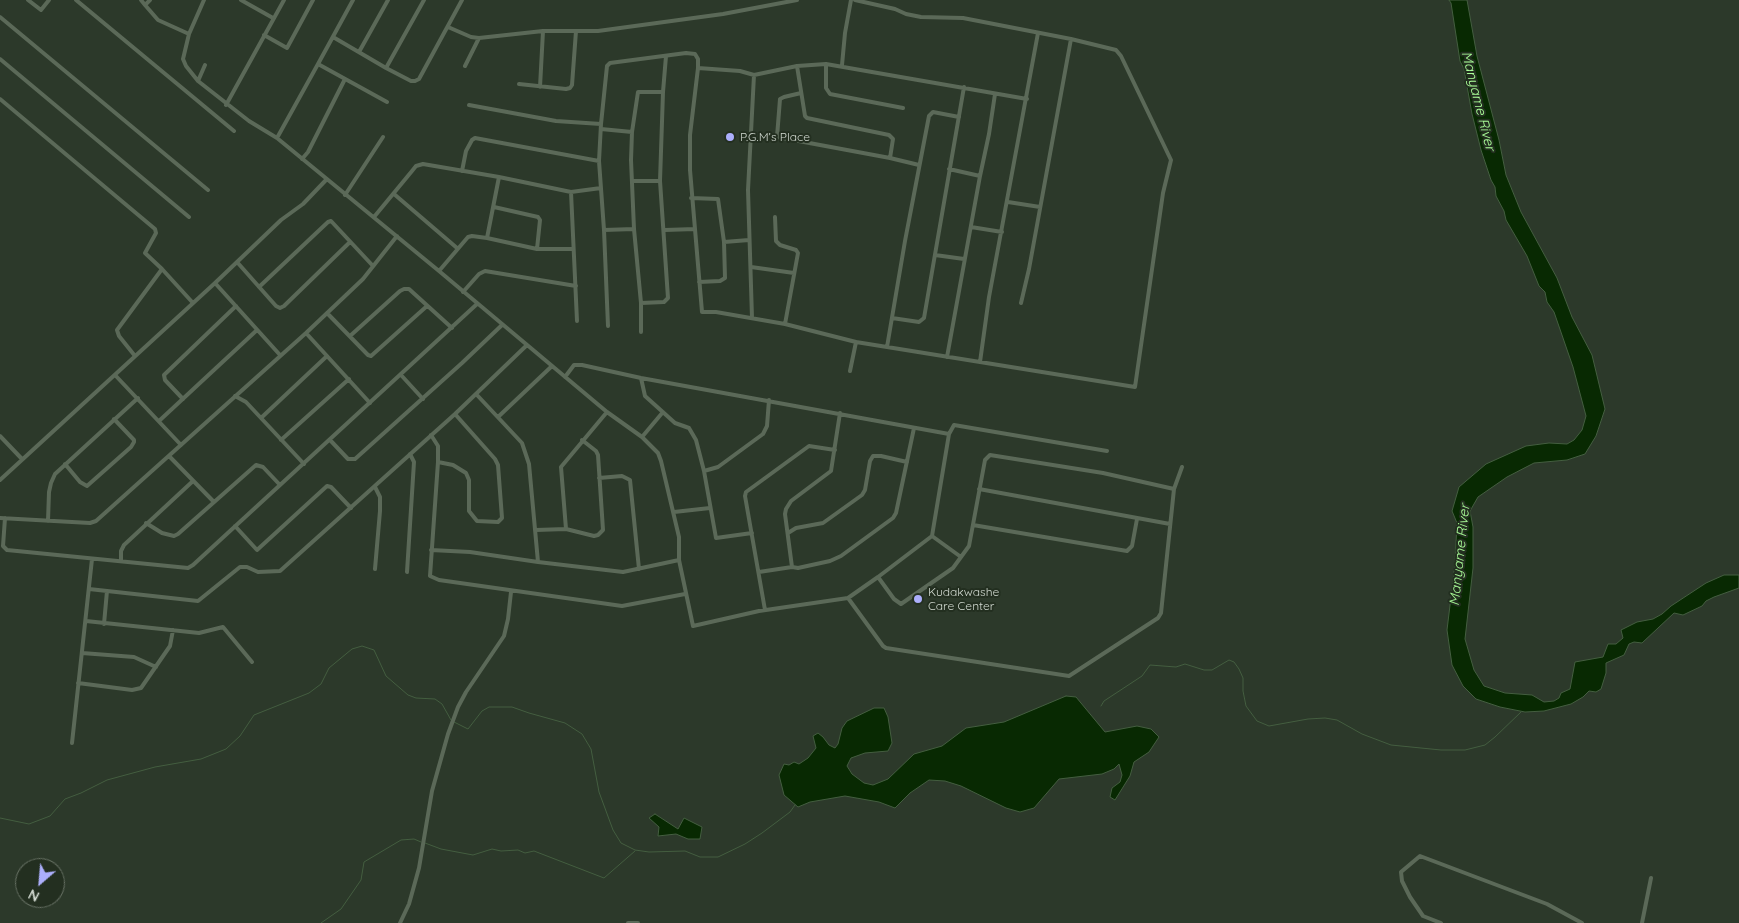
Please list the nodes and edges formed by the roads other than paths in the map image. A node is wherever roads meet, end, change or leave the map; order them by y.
1 (28, 0) edge
2 (49, 0) edge
3 (76, 0) edge
4 (141, 0) edge
5 (150, 0) edge
6 (204, 0) edge
7 (241, 0) edge
8 (284, 0) edge
9 (313, 0) edge
10 (353, 0) edge
11 (388, 0) edge
12 (424, 0) edge
13 (462, 0) edge
14 (797, 0) edge
15 (853, 0) edge
16 (145, 5) junction
17 (0, 17) edge
18 (274, 18) junction
19 (448, 27) junction
20 (542, 31) junction
21 (576, 31) junction
22 (1038, 33) junction
23 (189, 34) junction
24 (264, 35) junction
25 (332, 37) junction
26 (479, 38) junction
27 (1071, 39) junction
28 (360, 52) junction
29 (666, 56) junction
30 (0, 59) edge
31 (318, 64) junction
32 (826, 64) junction
33 (205, 65) dead end
34 (842, 65) junction
35 (465, 66) dead end
36 (797, 66) junction
37 (386, 68) junction
38 (698, 68) junction
39 (754, 75) junction
40 (345, 80) junction
41 (198, 81) junction
42 (519, 84) dead end
43 (540, 87) junction
44 (964, 87) junction
45 (663, 92) junction
46 (802, 93) junction
47 (995, 94) junction
48 (0, 99) edge
49 (1027, 99) junction
50 (387, 102) dead end
51 (226, 104) junction
52 (469, 105) dead end
53 (903, 108) dead end
54 (959, 117) junction
55 (601, 126) junction
56 (234, 131) dead end
57 (632, 132) junction
58 (383, 137) dead end
59 (277, 138) junction
60 (890, 158) junction
61 (302, 159) junction
62 (599, 161) junction
63 (919, 165) junction
64 (949, 169) junction
65 (462, 171) junction
66 (499, 176) junction
67 (980, 176) junction
68 (326, 180) junction
69 (632, 181) junction
70 (660, 181) junction
71 (601, 188) junction
72 (208, 190) dead end
73 (571, 192) junction
74 (394, 194) junction
75 (345, 195) junction
76 (691, 198) junction
77 (1008, 202) junction
78 (1040, 207) junction
79 (494, 208) junction
80 (189, 217) dead end
81 (374, 217) junction
82 (775, 217) dead end
83 (971, 227) junction
84 (634, 229) junction
85 (695, 229) junction
86 (604, 230) junction
87 (665, 230) junction
88 (1002, 232) junction
89 (397, 236) junction
90 (488, 238) junction
91 (749, 240) junction
92 (350, 242) junction
93 (724, 242) junction
94 (458, 248) junction
95 (537, 249) junction
96 (572, 249) junction
97 (935, 255) junction
98 (964, 259) junction
99 (237, 262) junction
100 (373, 266) junction
101 (751, 266) junction
102 (162, 269) junction
103 (439, 271) junction
104 (794, 273) junction
105 (699, 282) junction
106 (215, 283) junction
107 (576, 286) junction
108 (259, 287) junction
109 (464, 292) junction
110 (193, 303) junction
111 (641, 303) junction
112 (1021, 303) dead end
113 (477, 304) junction
114 (236, 306) junction
115 (427, 306) junction
116 (327, 313) junction
117 (752, 318) junction
118 (892, 318) junction
119 (576, 321) dead end
120 (785, 324) junction
121 (502, 325) junction
122 (608, 326) dead end
123 (452, 328) junction
124 (257, 330) junction
125 (641, 332) dead end
126 (306, 333) junction
127 (350, 336) junction
128 (856, 342) junction
129 (527, 345) junction
130 (887, 347) junction
131 (280, 355) junction
132 (135, 356) junction
133 (327, 356) junction
134 (947, 357) junction
135 (980, 362) junction
136 (552, 366) junction
137 (850, 372) dead end
138 (115, 375) junction
139 (401, 375) junction
140 (565, 377) junction
141 (641, 378) junction
142 (349, 379) junction
143 (477, 395) junction
144 (235, 396) junction
145 (138, 398) junction
146 (183, 399) junction
147 (423, 399) junction
148 (770, 400) junction
149 (370, 403) junction
150 (607, 412) junction
151 (663, 412) junction
152 (840, 413) junction
153 (455, 414) junction
154 (498, 417) junction
155 (260, 418) junction
156 (114, 419) junction
157 (159, 421) junction
158 (914, 428) junction
159 (949, 434) junction
160 (431, 435) junction
161 (0, 436) edge
162 (642, 437) junction
163 (281, 440) junction
164 (330, 440) junction
165 (582, 440) junction
166 (181, 445) junction
167 (835, 450) junction
168 (1107, 451) dead end
169 (410, 454) junction
170 (169, 456) junction
171 (22, 459) junction
172 (438, 462) junction
173 (907, 462) junction
174 (65, 464) junction
175 (304, 464) junction
176 (1182, 467) dead end
177 (704, 471) junction
178 (599, 478) junction
179 (0, 480) edge
180 (193, 481) junction
181 (280, 485) junction
182 (376, 487) junction
183 (979, 489) junction
184 (1174, 489) junction
185 (214, 502) junction
186 (351, 508) junction
187 (710, 508) junction
188 (674, 512) junction
189 (2, 518) edge
190 (1137, 518) junction
191 (48, 521) junction
192 (146, 523) junction
193 (1170, 524) junction
194 (973, 525) junction
195 (235, 526) junction
196 (566, 529) junction
197 (536, 530) junction
198 (752, 533) junction
199 (788, 533) junction
200 (932, 536) junction
201 (431, 550) junction
202 (961, 557) junction
203 (92, 559) junction
204 (679, 560) junction
205 (121, 561) junction
206 (538, 562) junction
207 (792, 567) junction
208 (639, 568) junction
209 (375, 569) dead end
210 (407, 572) dead end
211 (758, 572) junction
212 (878, 578) junction
213 (89, 589) junction
214 (107, 591) junction
215 (510, 592) junction
216 (685, 594) junction
217 (848, 598) junction
218 (765, 610) junction
219 (86, 621) junction
220 (104, 624) junction
221 (173, 630) junction
222 (82, 653) junction
223 (252, 662) dead end
224 (156, 667) junction
225 (78, 683) junction
226 (72, 743) dead end
227 (1651, 878) dead end
228 (400, 923) edge
229 (628, 923) edge
230 (638, 923) edge
231 (1441, 923) edge
232 (1582, 923) edge
233 (1642, 923) edge

1 - 2 street
3 - 56 street
4 - 16 street
5 - 16 street
6 - 23 street
7 - 18 street
8 - 18 street
9 - 24 street
10 - 25 street
11 - 28 street
12 - 37 street
13 - 19 street
14 - 21 street
15 - 22 street
15 - 34 street
16 - 23 street
17 - 72 street
18 - 24 street
19 - 26 street
19 - 37 street
20 - 21 street
20 - 26 street
20 - 43 street
21 - 43 street
22 - 27 street
22 - 49 street
23 - 41 street
24 - 51 street
25 - 28 street
25 - 31 street
26 - 35 street
27 - 78 street
27 - 135 street
28 - 37 street
29 - 38 street
29 - 45 street
29 - 55 street
30 - 80 street
31 - 40 street
31 - 59 street
32 - 34 street
32 - 36 street
32 - 53 street
33 - 41 street
34 - 44 street
36 - 39 street
36 - 46 street
38 - 39 street
38 - 76 street
39 - 91 street
40 - 50 street
40 - 61 street
41 - 51 street
42 - 43 street
44 - 47 street
44 - 54 street
45 - 57 street
45 - 70 street
46 - 60 street
46 - 60 street
47 - 49 street
47 - 67 street
48 - 102 street
49 - 77 street
51 - 59 street
52 - 55 street
54 - 63 street
54 - 64 street
55 - 57 street
55 - 62 street
57 - 69 street
58 - 75 street
59 - 61 street
60 - 63 street
61 - 68 street
62 - 65 street
62 - 71 street
63 - 118 street
64 - 67 street
64 - 97 street
65 - 66 street
65 - 74 street
66 - 73 street
66 - 79 street
67 - 83 street
68 - 75 street
68 - 99 street
69 - 70 street
69 - 84 street
70 - 87 street
71 - 73 street
71 - 86 street
73 - 96 street
74 - 81 street
74 - 94 street
75 - 81 street
76 - 85 street
76 - 93 street
77 - 78 street
77 - 88 street
78 - 112 street
79 - 90 street
79 - 95 street
81 - 89 street
82 - 104 street
83 - 88 street
83 - 98 street
84 - 86 street
84 - 111 street
85 - 87 street
85 - 105 street
86 - 122 street
87 - 111 street
88 - 135 street
89 - 100 street
89 - 103 street
90 - 94 street
90 - 95 street
91 - 93 street
91 - 101 street
92 - 100 street
92 - 108 street
92 - 108 street
93 - 105 street
94 - 103 street
95 - 96 street
96 - 107 street
97 - 98 street
97 - 118 street
98 - 134 street
99 - 106 street
99 - 108 street
100 - 116 street
101 - 104 street
101 - 117 street
102 - 110 street
102 - 132 street
103 - 109 street
104 - 120 street
105 - 117 street
106 - 110 street
106 - 114 street
107 - 109 street
107 - 119 street
109 - 113 street
110 - 132 street
111 - 125 street
113 - 121 street
113 - 123 street
114 - 124 street
114 - 146 street
115 - 123 street
115 - 127 street
115 - 127 street
116 - 126 street
116 - 127 street
117 - 120 street
118 - 130 street
120 - 128 street
121 - 129 street
121 - 147 street
123 - 139 street
124 - 131 street
124 - 146 street
126 - 131 street
126 - 133 street
128 - 130 street
128 - 137 street
129 - 136 street
129 - 143 street
130 - 134 street
131 - 144 street
132 - 138 street
133 - 142 street
133 - 155 street
134 - 135 street
136 - 140 street
136 - 154 street
138 - 145 street
138 - 171 street
139 - 147 street
139 - 149 street
140 - 141 street
140 - 150 street
141 - 148 street
141 - 151 street
142 - 149 street
142 - 163 street
143 - 153 street
143 - 154 street
144 - 155 street
144 - 166 street
145 - 156 street
145 - 157 street
146 - 157 street
147 - 164 street
148 - 152 street
148 - 177 street
149 - 164 street
150 - 162 street
150 - 165 street
151 - 162 street
151 - 177 street
152 - 158 street
152 - 167 street
153 - 160 street
153 - 172 street
154 - 197 street
155 - 163 street
156 - 174 street
156 - 174 street
157 - 166 street
158 - 159 street
158 - 173 street
159 - 168 street
159 - 200 street
160 - 169 street
160 - 172 street
161 - 171 street
162 - 188 street
163 - 175 street
164 - 175 street
165 - 178 street
165 - 196 street
166 - 170 street
167 - 198 street
167 - 199 street
169 - 182 street
169 - 210 street
170 - 180 street
170 - 191 street
171 - 179 street
172 - 201 street
173 - 199 street
173 - 207 street
174 - 191 street
175 - 181 street
176 - 184 street
177 - 187 street
178 - 196 street
178 - 208 street
180 - 185 street
180 - 192 street
181 - 185 street
181 - 195 street
182 - 186 street
182 - 209 street
183 - 184 street
183 - 190 street
183 - 194 street
184 - 193 street
185 - 192 street
186 - 195 street
186 - 214 street
187 - 188 street
187 - 198 street
188 - 204 street
189 - 191 street
189 - 203 street
190 - 193 street
190 - 194 street
192 - 205 street
193 - 217 street
194 - 202 street
195 - 205 street
196 - 197 street
197 - 206 street
198 - 211 street
199 - 207 street
200 - 202 street
200 - 212 street
201 - 206 street
201 - 215 street
202 - 212 street
203 - 205 street
203 - 213 street
204 - 208 street
204 - 216 street
206 - 208 street
207 - 211 street
211 - 218 street
212 - 217 street
213 - 214 street
213 - 219 street
214 - 220 street
215 - 216 street
215 - 228 street
216 - 218 street
217 - 218 street
219 - 220 street
219 - 222 street
220 - 221 street
221 - 223 street
221 - 224 street
222 - 224 street
222 - 225 street
224 - 225 street
225 - 226 street
227 - 233 street
229 - 230 street
231 - 232 street

